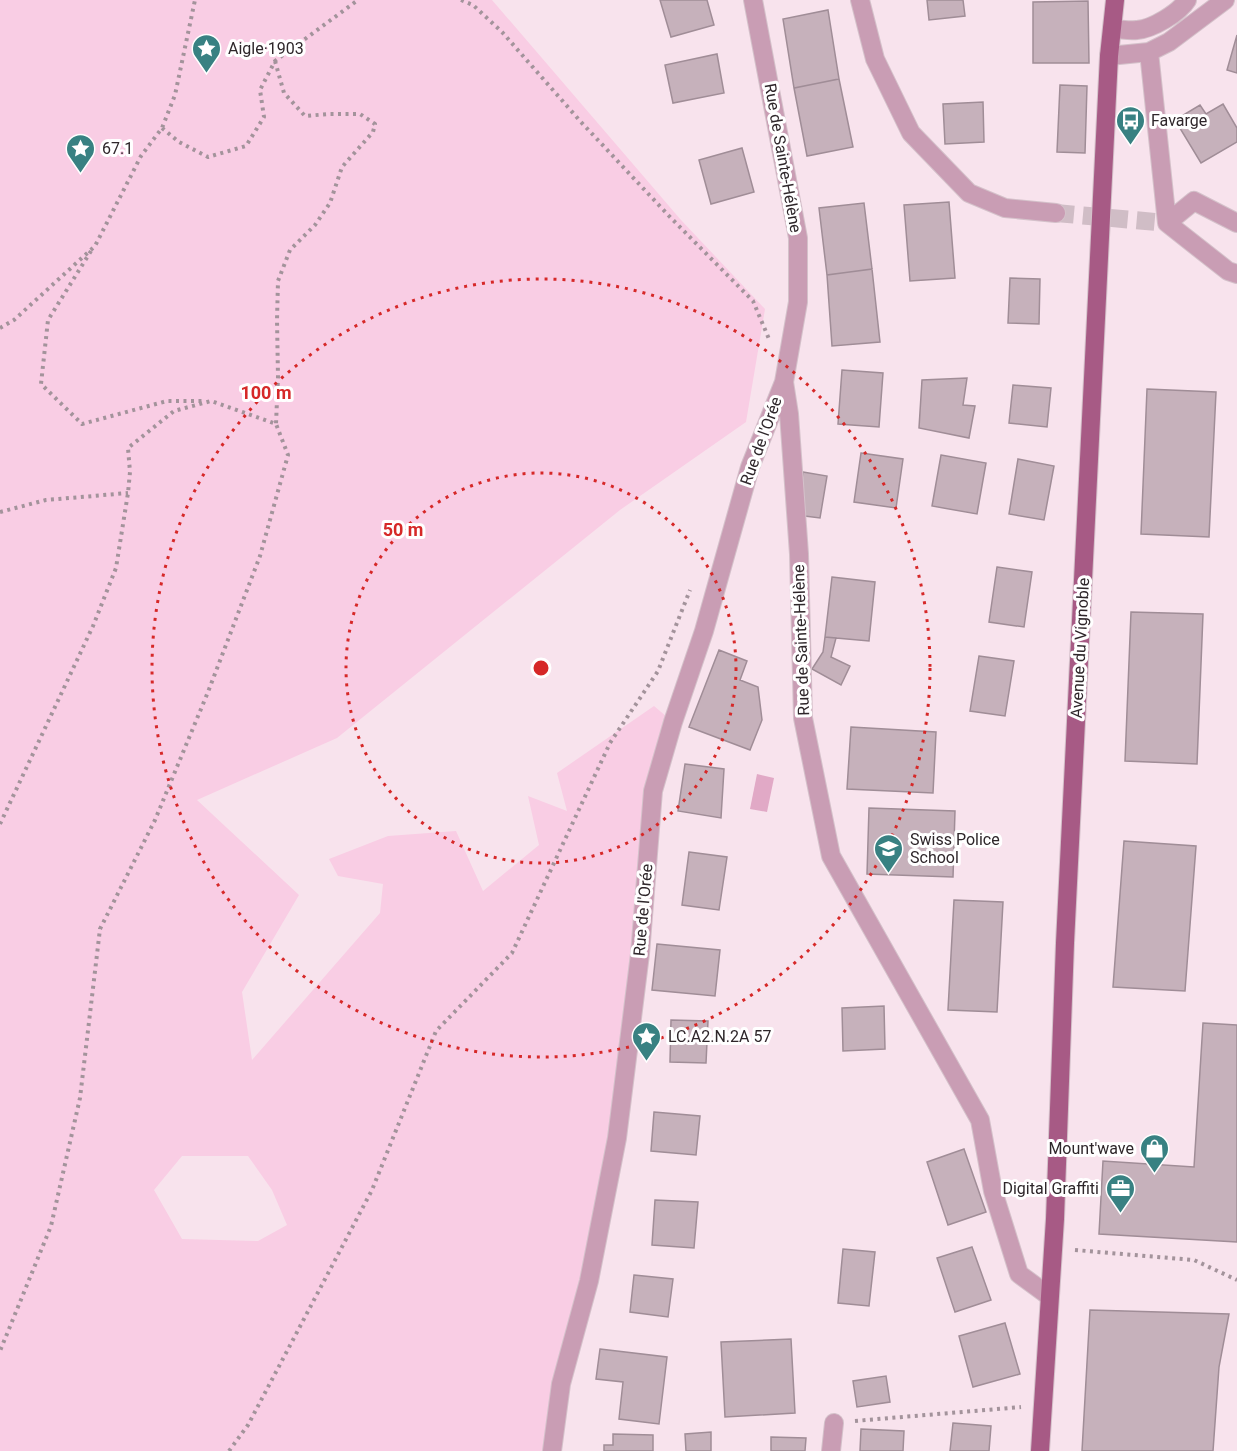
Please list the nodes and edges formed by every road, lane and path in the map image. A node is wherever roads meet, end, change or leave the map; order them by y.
1 (195, 0) edge
2 (358, 0) edge
3 (462, 0) edge
4 (753, 0) edge
5 (860, 0) edge
6 (1115, 0) edge
7 (1187, 0) edge
8 (1225, 0) edge
9 (1112, 29) junction
10 (1149, 52) junction
11 (1109, 56) junction
12 (275, 61) junction
13 (162, 128) junction
14 (1056, 213) tunnel mouth
15 (1167, 222) junction
16 (1237, 223) edge
17 (95, 246) junction
18 (1237, 274) edge
19 (0, 328) edge
20 (770, 342) dead end
21 (784, 382) junction
22 (211, 401) junction
23 (276, 423) junction
24 (128, 493) junction
25 (0, 512) edge
26 (693, 583) dead end
27 (0, 824) edge
28 (1074, 1250) dead end
29 (1237, 1280) edge
30 (1049, 1296) junction
31 (0, 1351) edge
32 (1025, 1407) dead end
33 (834, 1423) joint
34 (229, 1451) edge
35 (552, 1451) edge
36 (831, 1451) edge
37 (1040, 1451) edge

1 - 13 path
2 - 12 path
3 - 20 path
4 - 21 street, Rue de Sainte-Hélène
5 - 14 street
6 - 9 main road, Avenue du Vignoble
7 - 9 street
8 - 10 street
9 - 11 main road, Avenue du Vignoble
10 - 11 street
10 - 15 street
11 - 30 main road, Avenue du Vignoble
12 - 13 path
12 - 23 path
13 - 17 path
15 - 16 street
15 - 18 street
17 - 19 path
17 - 22 path
21 - 30 street, Rue de Sainte-Hélène
21 - 35 street, Rue de l'Orée
22 - 23 path
22 - 24 path
23 - 31 path
24 - 25 path
24 - 27 path
26 - 34 path
28 - 29 path
30 - 37 main road, Avenue du Vignoble
32 - 33 path
33 - 36 street

